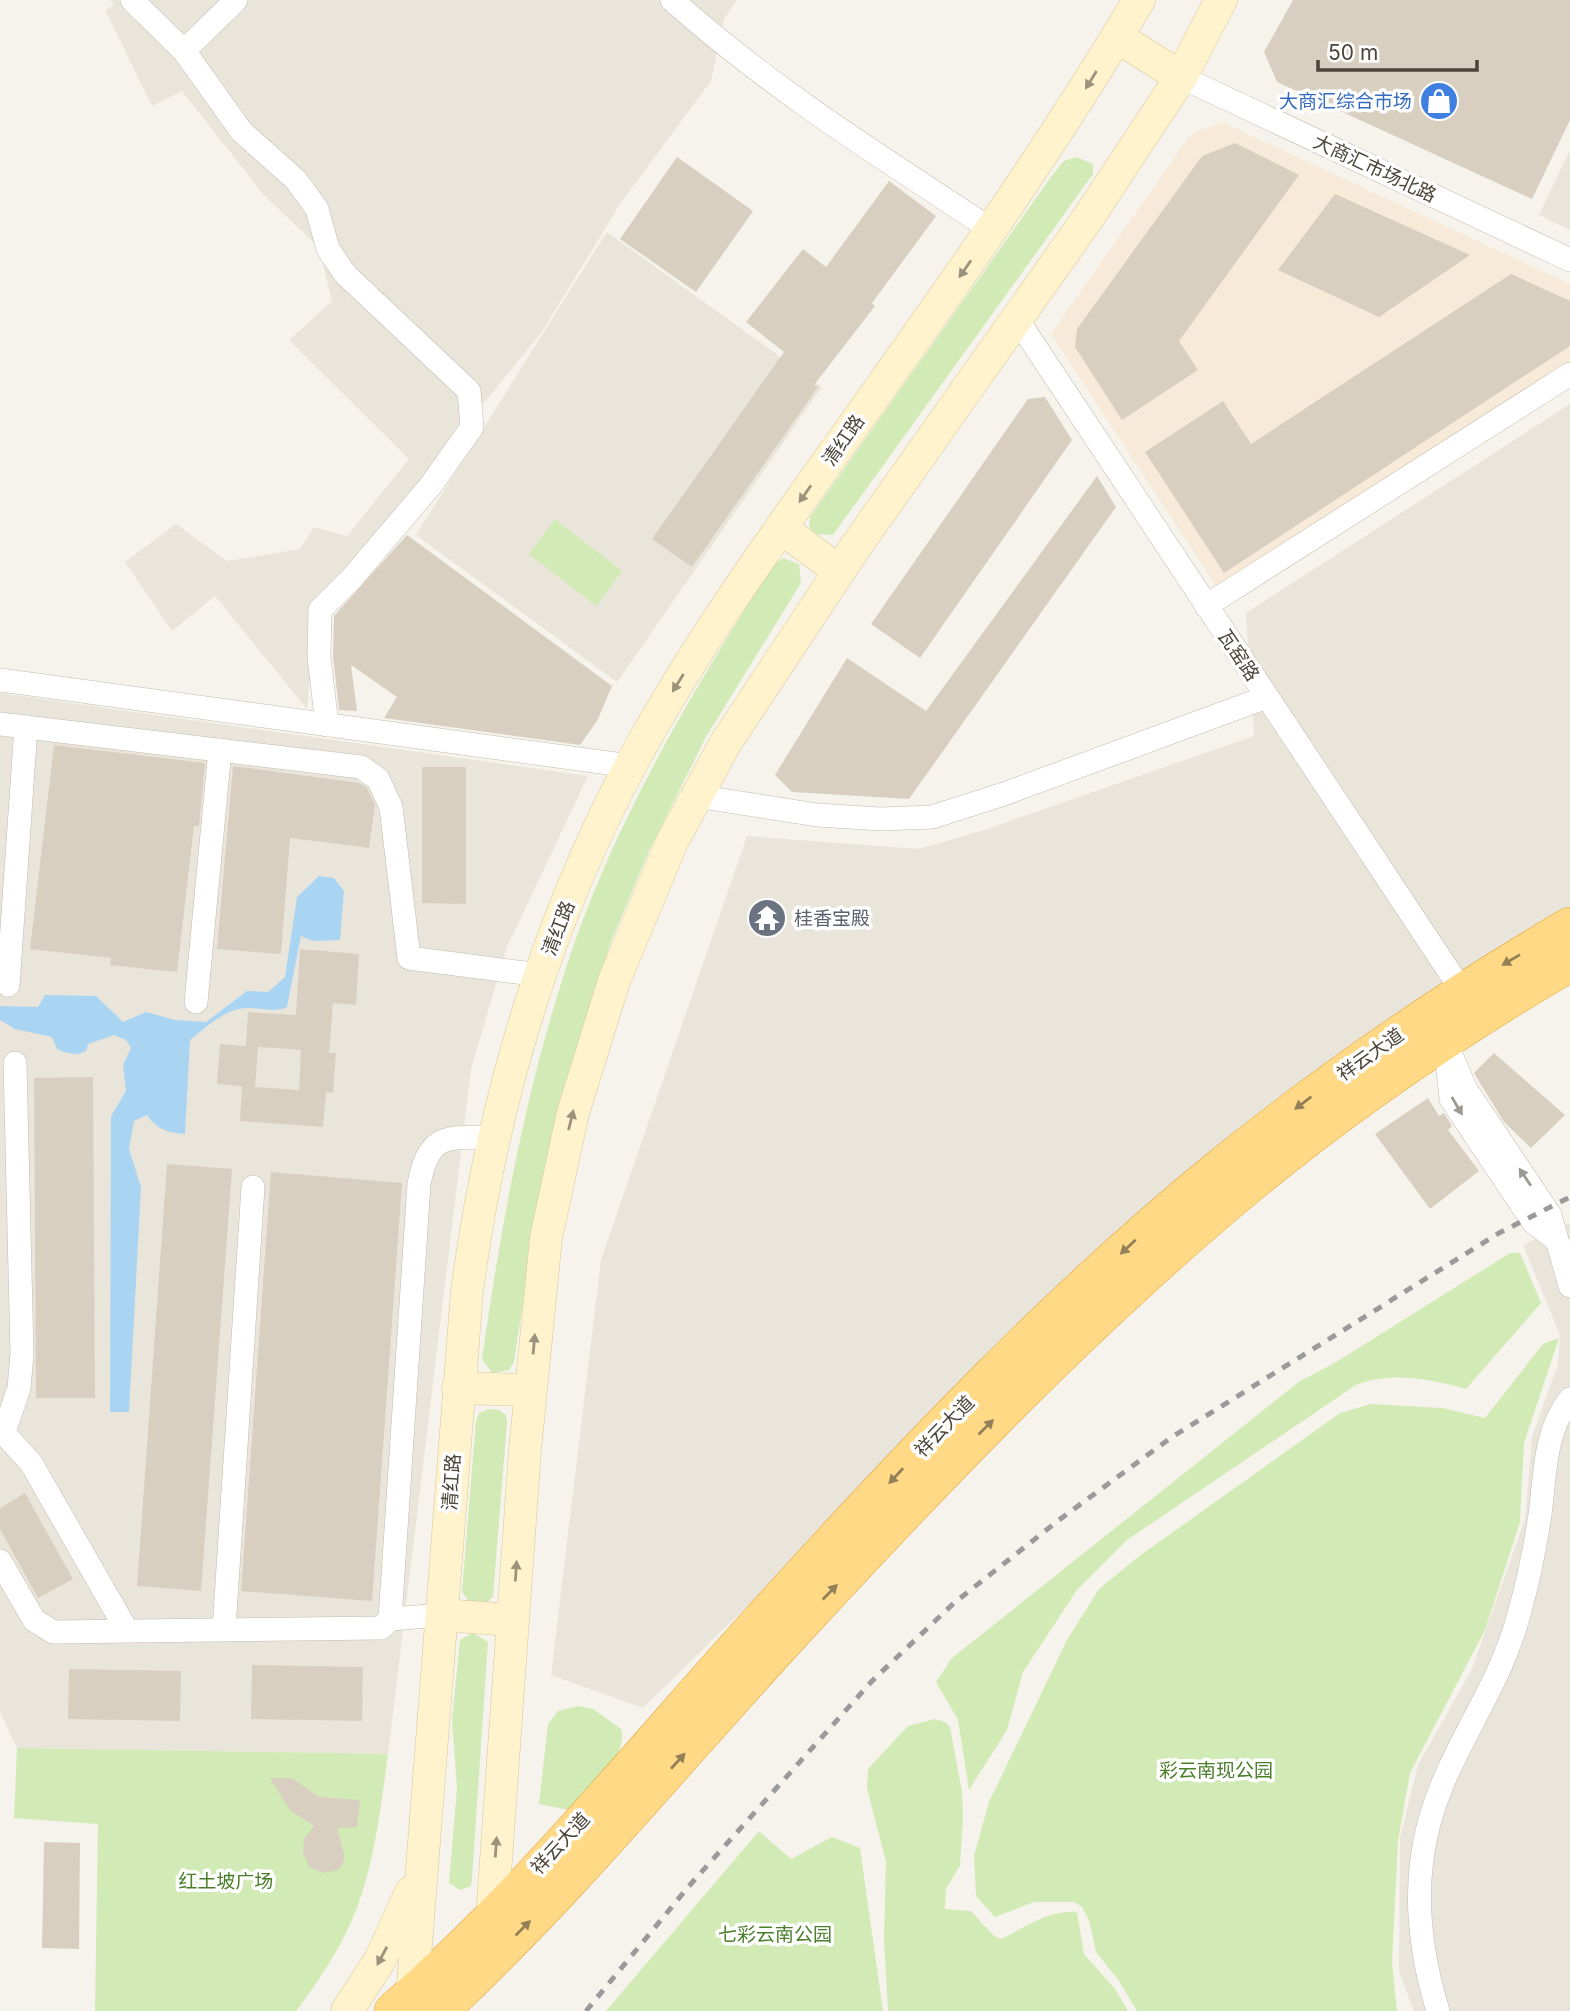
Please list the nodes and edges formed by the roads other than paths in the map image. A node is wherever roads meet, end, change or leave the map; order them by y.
1 (132, 0) edge
2 (236, 0) edge
3 (672, 0) edge
4 (1139, 0) edge
5 (1222, 0) edge
6 (1117, 37) junction
7 (184, 51) junction
8 (1181, 77) junction
9 (992, 230) junction
10 (1570, 260) edge
11 (1017, 319) junction
12 (1570, 374) edge
13 (781, 528) junction
14 (839, 571) junction
15 (1206, 606) junction
16 (0, 680) edge
17 (1267, 697) junction
18 (0, 724) edge
19 (327, 725) junction
20 (26, 727) junction
21 (220, 750) junction
22 (630, 766) junction
23 (696, 796) junction
24 (1570, 926) edge
25 (1570, 963) edge
26 (540, 975) junction
27 (8, 985) dead end
28 (1462, 991) junction
29 (196, 1002) dead end
30 (1446, 1040) junction
31 (15, 1063) dead end
32 (493, 1137) junction
33 (253, 1187) dead end
34 (1554, 1238) junction
35 (1570, 1261) edge
36 (1570, 1286) edge
37 (1570, 1386) edge
38 (458, 1388) junction
39 (530, 1390) junction
40 (1565, 1406) edge
41 (2, 1431) edge
42 (0, 1560) edge
43 (442, 1615) junction
44 (390, 1619) junction
45 (512, 1620) junction
46 (126, 1629) junction
47 (224, 1629) junction
48 (423, 1847) junction
49 (492, 1915) junction
50 (488, 1964) junction
51 (414, 2007) edge
52 (347, 2011) edge
53 (1438, 2011) edge

1 - 7 street
2 - 7 street
3 - 9 street
4 - 6 main road, 清红路
5 - 8 main road
6 - 8 main road
6 -> 9 main road, 清红路
7 - 19 street
8 - 10 street, 大商汇市场北路
8 - 11 main road
9 -> 13 main road, 清红路
11 - 14 main road
11 - 15 street, 瓦窑路
12 - 15 street
13 - 14 main road
13 -> 22 main road, 清红路
14 - 23 main road
15 - 17 street, 瓦窑路
16 - 19 street
17 - 23 street
17 - 28 street, 瓦窑路
18 - 20 street
19 - 22 street
20 - 21 street
20 - 27 street
21 - 26 street
21 - 29 street
22 - 26 main road, 清红路
39 -> 23 main road
24 -> 28 highway, 祥云大道
25 - 30 highway, 祥云大道
26 - 32 main road, 清红路
28 - 30 highway
28 -> 49 highway, 祥云大道
30 - 34 street
50 -> 30 highway, 祥云大道
31 - 41 street
32 - 38 main road, 清红路
32 - 44 street
33 - 47 street
34 - 35 street
34 - 36 street
37 - 40 street
38 - 39 main road
38 - 43 main road, 清红路
45 -> 39 main road
40 - 53 street
41 - 46 street
42 - 46 street
43 - 44 street
43 - 45 main road
43 - 48 main road, 清红路
44 - 47 street
49 -> 45 main road
46 - 47 street
48 - 51 main road, 清红路
48 -> 52 main road
49 - 50 main road
49 - 51 highway, 祥云大道
50 - 51 highway, 祥云大道

